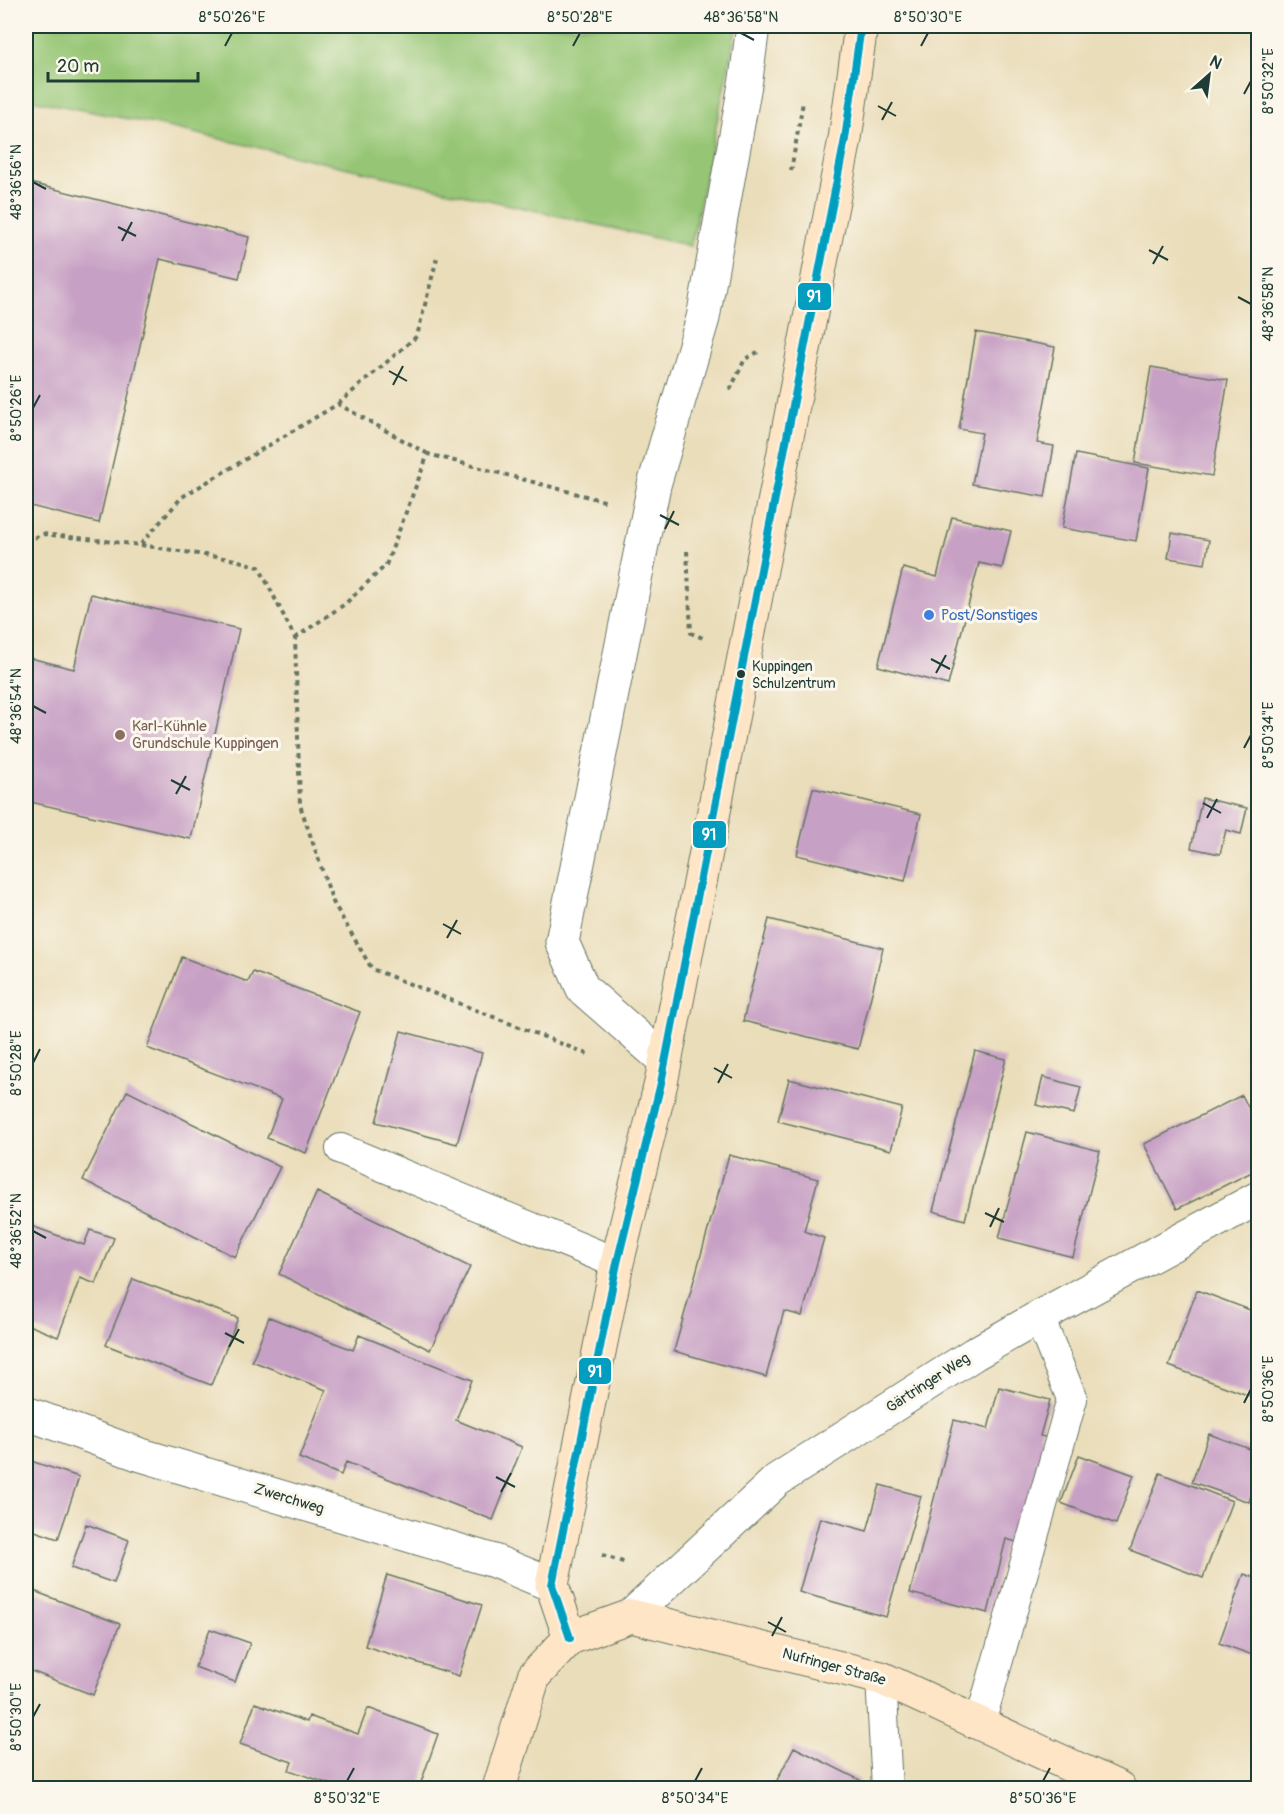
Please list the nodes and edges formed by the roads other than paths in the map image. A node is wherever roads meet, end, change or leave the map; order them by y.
1 (753, 26) edge
2 (861, 26) edge
3 (664, 1060) junction
4 (342, 1149) dead end
5 (1258, 1198) edge
6 (616, 1263) junction
7 (1039, 1317) junction
8 (26, 1413) edge
9 (552, 1585) junction
10 (631, 1616) junction
11 (570, 1638) junction
12 (881, 1678) junction
13 (980, 1723) junction
14 (499, 1788) edge
15 (887, 1788) edge
16 (1119, 1788) edge

1 - 3 street
2 - 3 main road
3 - 6 main road
4 - 6 lane
5 - 7 street, Gärtringer Weg
6 - 9 main road
7 - 10 street, Gärtringer Weg
7 - 13 lane
8 - 9 street, Zwerchweg
9 - 11 main road
10 - 11 main road
10 - 12 main road, Nufringer Straße
11 - 14 main road
12 - 13 main road, Nufringer Straße
12 - 15 lane
13 - 16 main road, Nufringer Straße

